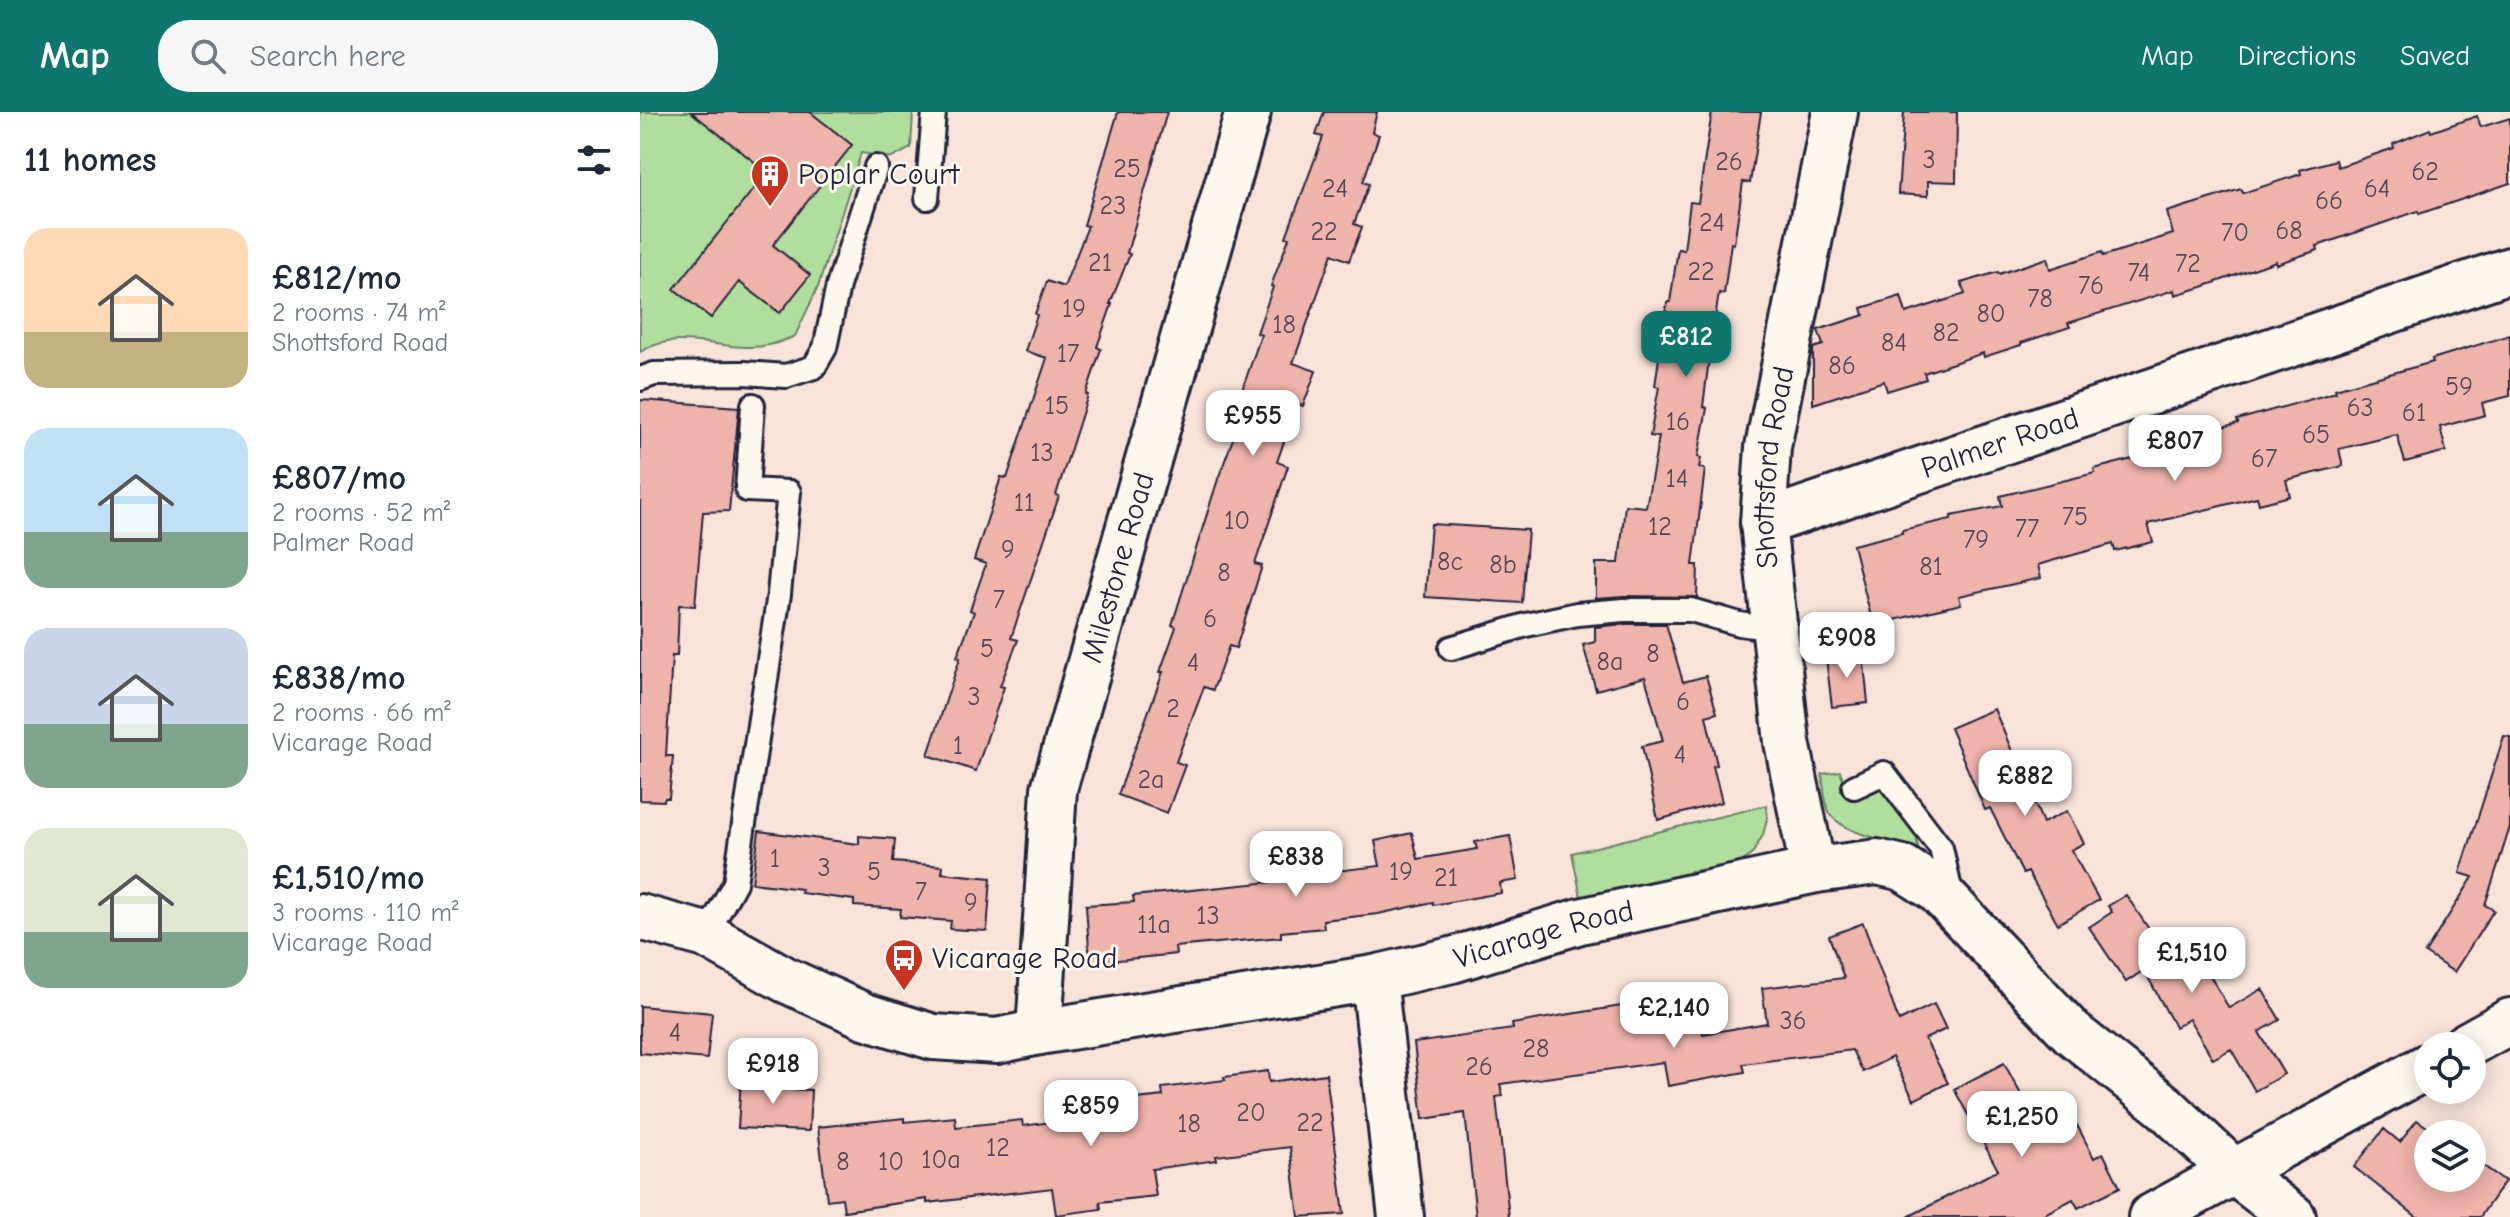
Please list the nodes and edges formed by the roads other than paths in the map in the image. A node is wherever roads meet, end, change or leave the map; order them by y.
1 (934, 112) edge
2 (1248, 112) edge
3 (1835, 112) edge
4 (876, 167) dead end
5 (927, 198) dead end
6 (2510, 270) edge
7 (640, 379) edge
8 (753, 405) dead end
9 (1763, 523) junction
10 (1776, 629) junction
11 (1451, 648) dead end
12 (1854, 787) dead end
13 (1816, 870) junction
14 (1955, 911) junction
15 (640, 917) edge
16 (706, 935) junction
17 (1374, 978) junction
18 (2510, 1021) edge
19 (1039, 1032) junction
20 (2486, 1034) edge
21 (2414, 1074) edge
22 (2234, 1172) junction
23 (1401, 1217) edge
24 (2151, 1217) edge
25 (2293, 1217) edge

1 - 5 lane
2 - 19 street, Milestone Road
3 - 9 street, Shottsford Road
4 - 7 lane
6 - 9 street, Palmer Road
8 - 16 lane
9 - 10 street, Shottsford Road
10 - 11 lane
10 - 13 street, Shottsford Road
12 - 14 lane
13 - 14 street, Vicarage Road
13 - 17 street, Vicarage Road
14 - 22 street, Vicarage Road
15 - 16 street, Vicarage Road
16 - 19 street, Vicarage Road
17 - 19 street, Vicarage Road
17 - 23 street
18 - 20 street
21 - 22 street
22 - 24 street
22 - 25 street, Vicarage Road

